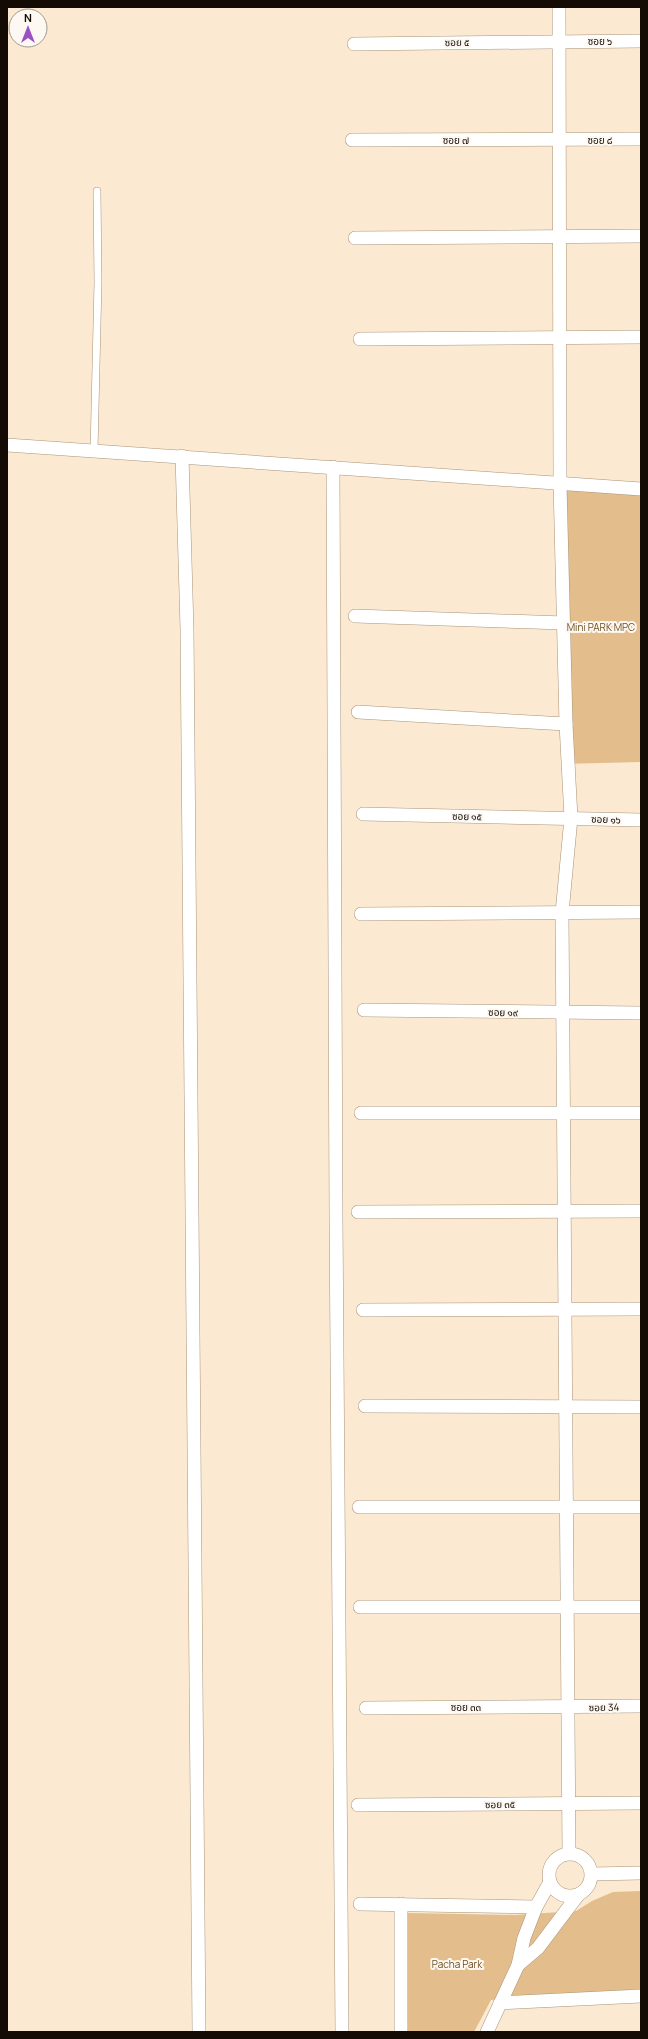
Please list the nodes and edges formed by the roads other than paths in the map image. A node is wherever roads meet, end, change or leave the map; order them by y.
1 (559, 7) edge
2 (560, 41) junction
3 (641, 41) edge
4 (354, 44) dead end
5 (641, 139) edge
6 (352, 140) dead end
7 (559, 140) junction
8 (97, 191) dead end
9 (641, 236) edge
10 (559, 237) junction
11 (355, 238) dead end
12 (560, 338) junction
13 (641, 338) edge
14 (360, 339) dead end
15 (7, 445) edge
16 (94, 451) junction
17 (182, 456) junction
18 (333, 467) junction
19 (560, 484) junction
20 (641, 489) edge
21 (355, 616) dead end
22 (564, 623) junction
23 (358, 712) dead end
24 (566, 724) junction
25 (363, 814) dead end
26 (571, 818) junction
27 (641, 820) edge
28 (641, 912) edge
29 (562, 913) junction
30 (361, 914) dead end
31 (364, 1010) dead end
32 (563, 1012) junction
33 (641, 1013) edge
34 (361, 1113) dead end
35 (563, 1113) junction
36 (641, 1113) edge
37 (641, 1211) edge
38 (358, 1212) dead end
39 (564, 1212) junction
40 (641, 1309) edge
41 (363, 1310) dead end
42 (564, 1310) junction
43 (365, 1406) dead end
44 (641, 1407) edge
45 (566, 1408) junction
46 (359, 1507) dead end
47 (641, 1507) edge
48 (566, 1508) junction
49 (641, 1606) edge
50 (360, 1607) dead end
51 (566, 1607) junction
52 (641, 1706) edge
53 (567, 1707) junction
54 (366, 1708) dead end
55 (569, 1803) junction
56 (641, 1803) edge
57 (358, 1805) dead end
58 (569, 1853) junction
59 (641, 1873) edge
60 (592, 1874) junction
61 (550, 1882) junction
62 (578, 1895) junction
63 (360, 1904) dead end
64 (401, 1904) junction
65 (536, 1907) junction
66 (518, 1965) junction
67 (641, 1996) edge
68 (500, 2003) junction
69 (199, 2032) edge
70 (342, 2032) edge
71 (402, 2032) edge
72 (487, 2032) edge

1 - 2 street
2 - 3 street, ซอย ๖
2 - 4 street, ซอย ๕
2 - 7 street
5 - 7 street, ซอย ๘
6 - 7 street, ซอย ๗
7 - 10 street
8 - 16 lane
9 - 10 street
10 - 11 street
10 - 12 street
12 - 13 street
12 - 14 street
12 - 19 street
15 - 16 street
16 - 17 street
17 - 18 street
17 - 69 street
18 - 19 street
18 - 70 street
19 - 20 street
19 - 22 street
21 - 22 street
22 - 24 street
23 - 24 street
24 - 26 street
25 - 26 street, ซอย ๑๕
26 - 27 street, ซอย ๑๖
26 - 29 street
28 - 29 street
29 - 30 street
29 - 32 street
31 - 32 street, ซอย ๑๙
32 - 33 street, ซอย ๑๙
32 - 35 street
34 - 35 street
35 - 36 street
35 - 39 street
37 - 39 street
38 - 39 street
39 - 42 street
40 - 42 street
41 - 42 street
42 - 45 street
43 - 45 street
44 - 45 street
45 - 48 street
46 - 48 street
47 - 48 street
48 - 51 street
49 - 51 street
50 - 51 street
51 - 53 street
52 - 53 street, ซอย 34
53 - 54 street, ซอย ๓๓
53 - 55 street
55 - 56 street, ซอย ๓๕
55 - 57 street, ซอย ๓๕
55 - 58 street
58 - 60 street
58 - 61 street
59 - 60 street
60 - 62 street
61 - 62 street
61 - 65 street
62 - 66 street
63 - 64 street
64 - 65 street
64 - 71 street
65 - 66 street
66 - 68 street
67 - 68 street
68 - 72 street

